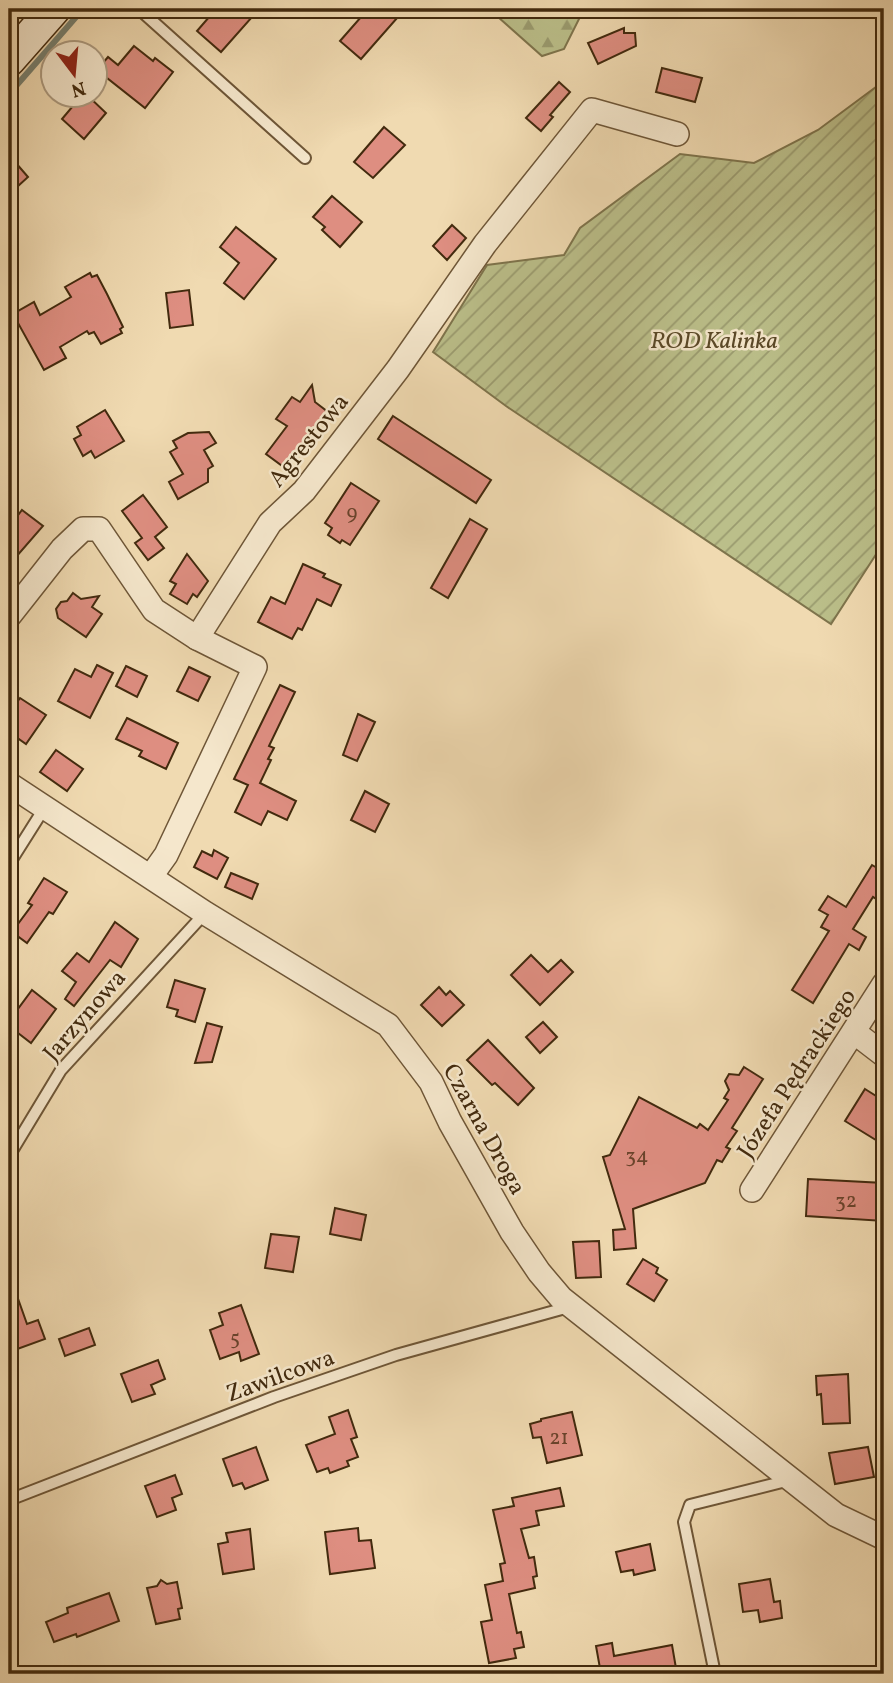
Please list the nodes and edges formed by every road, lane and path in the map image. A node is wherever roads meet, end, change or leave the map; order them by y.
1 (54, 9) edge
2 (139, 9) edge
3 (9, 60) edge
4 (677, 134) dead end
5 (304, 158) dead end
6 (10, 615) edge
7 (197, 638) junction
8 (9, 784) edge
9 (46, 807) junction
10 (9, 864) edge
11 (151, 876) junction
12 (205, 913) junction
13 (884, 984) edge
14 (854, 1032) junction
15 (884, 1055) edge
16 (9, 1156) edge
17 (752, 1190) dead end
18 (571, 1306) junction
19 (792, 1480) junction
20 (9, 1500) edge
21 (884, 1538) edge
22 (715, 1674) edge

1 - 3 main road
2 - 5 lane
4 - 7 street, Agrestowa
6 - 7 street
7 - 11 street
8 - 9 street, Czarna Droga
9 - 10 lane
9 - 11 street, Czarna Droga
11 - 12 street, Czarna Droga
12 - 16 lane, Jarzynowa
12 - 18 street, Czarna Droga
13 - 14 street, Józefa Pędrackiego
14 - 15 street
14 - 17 street, Józefa Pędrackiego
18 - 19 street, Czarna Droga
18 - 20 lane, Zawilcowa
19 - 21 street, Czarna Droga
19 - 22 lane

